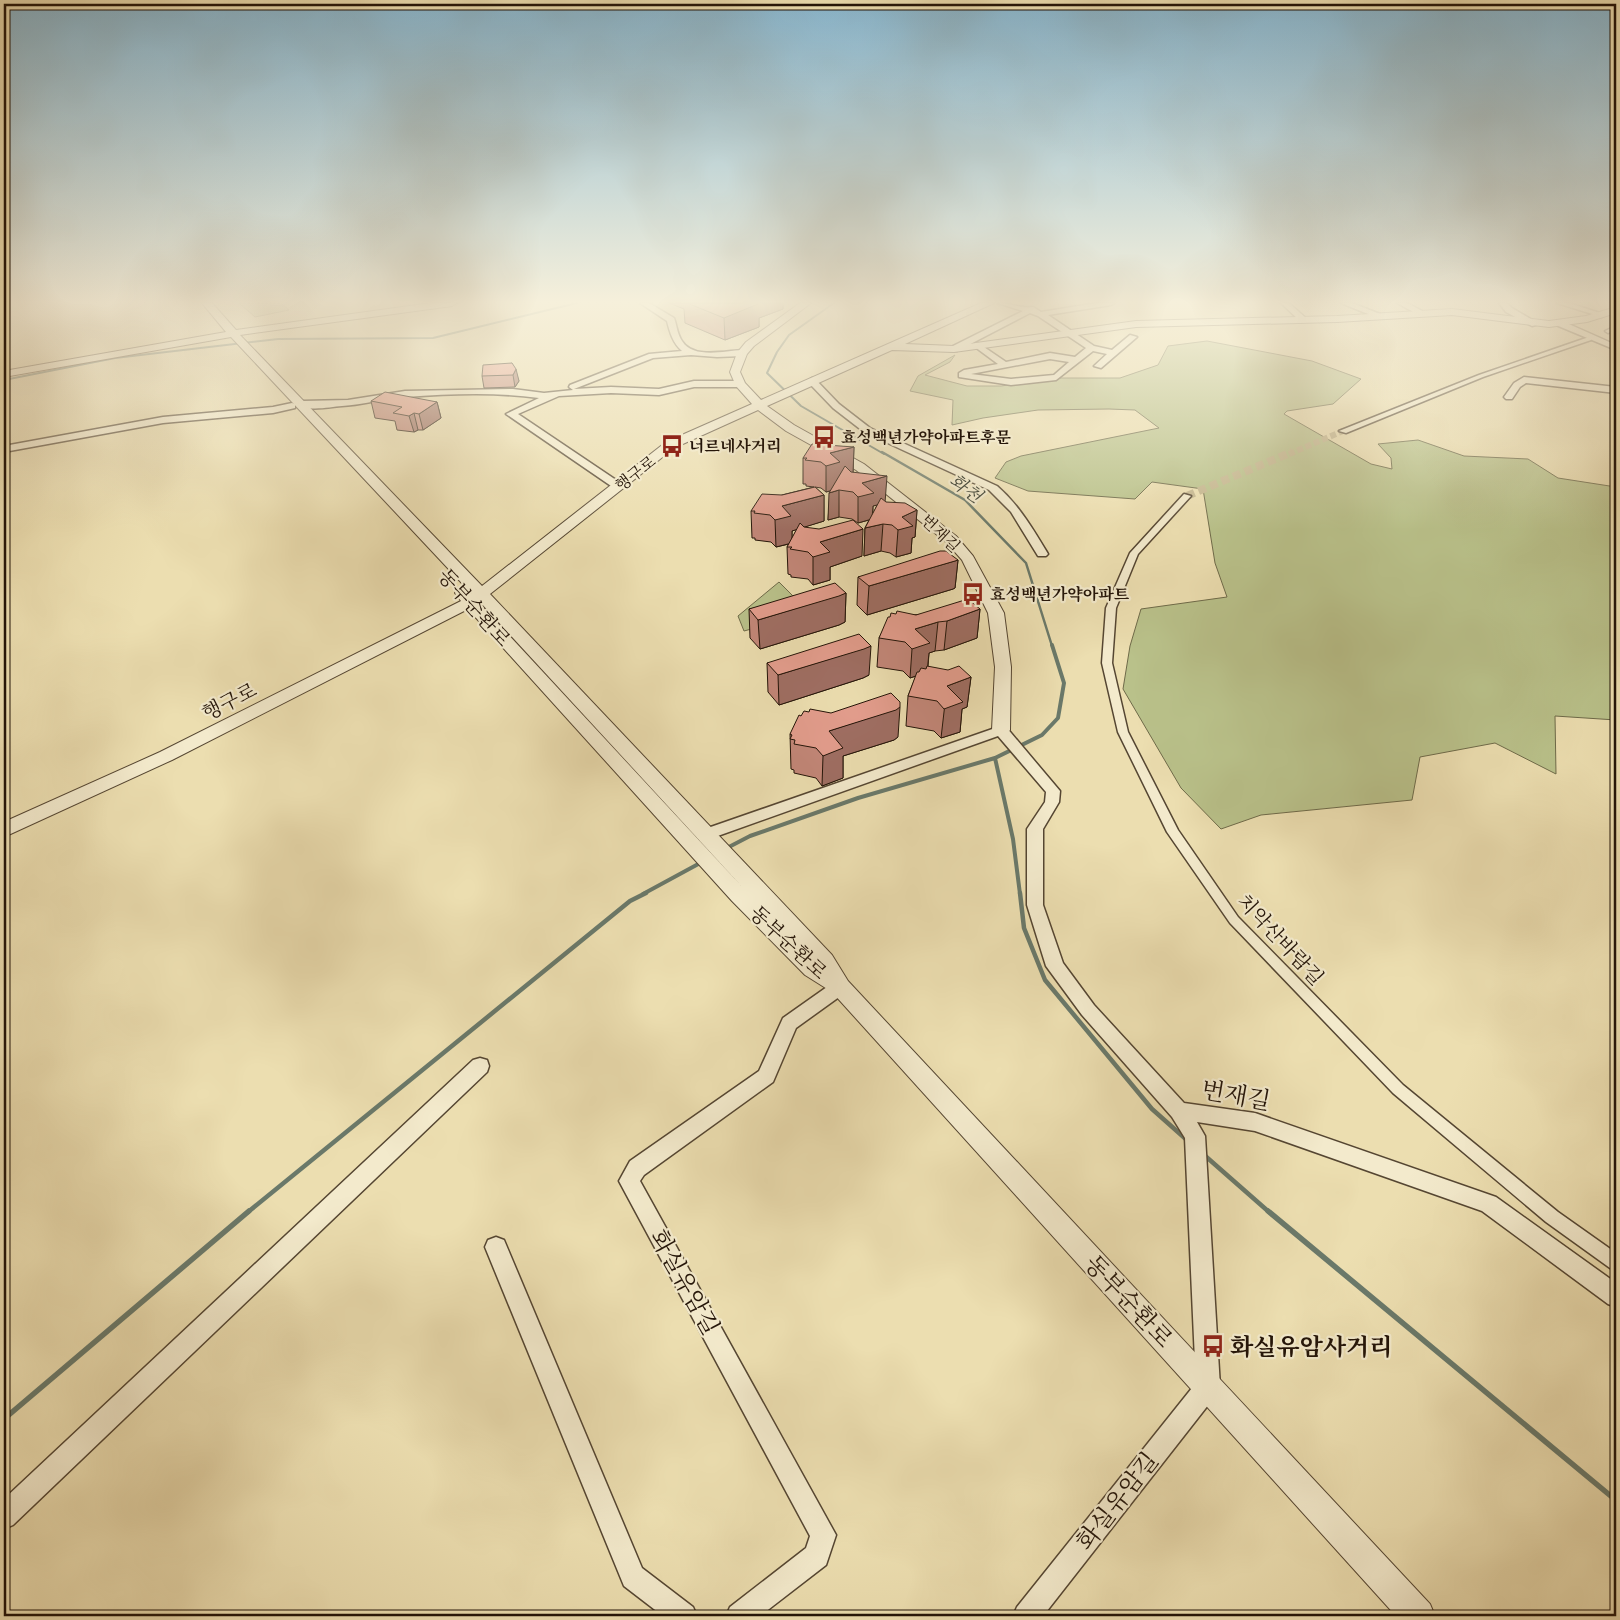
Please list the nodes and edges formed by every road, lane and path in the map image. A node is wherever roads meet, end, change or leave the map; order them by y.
1 (270, 379) edge
2 (595, 379) edge
3 (738, 379) edge
4 (817, 379) edge
5 (987, 379) edge
6 (1042, 379) edge
7 (1474, 379) edge
8 (812, 381) junction
9 (740, 384) junction
10 (1616, 390) edge
11 (559, 393) junction
12 (1509, 397) dead end
13 (765, 403) junction
14 (297, 405) junction
15 (1344, 431) tunnel mouth
16 (4, 439) edge
17 (20, 444) junction
18 (4, 449) edge
19 (618, 486) junction
20 (1187, 496) tunnel mouth
21 (1042, 554) dead end
22 (476, 598) junction
23 (1004, 733) junction
24 (4, 830) edge
25 (703, 842) junction
26 (840, 987) junction
27 (480, 1066) dead end
28 (1179, 1112) junction
29 (496, 1247) dead end
30 (1616, 1262) edge
31 (1616, 1296) edge
32 (1208, 1387) junction
33 (4, 1516) edge
34 (684, 1616) edge
35 (739, 1616) edge
36 (1026, 1616) edge
37 (1418, 1616) edge

1 - 14 street, 동부순환로
2 - 11 street
3 - 9 street
4 - 8 street
5 - 6 street
7 - 15 street
8 - 13 street, 행구로
8 - 21 street
9 - 11 street
9 - 13 street
10 - 12 street
11 - 14 street
11 - 19 street
13 - 19 street, 행구로
13 - 23 street, 번재길
14 - 17 street
14 - 22 street, 동부순환로
16 - 17 street
17 - 18 street
19 - 22 street, 행구로
20 - 30 street, 치악산바람길
22 - 24 street, 행구로
22 - 25 street, 동부순환로
23 - 25 street
23 - 28 street, 번재길
25 - 26 street, 동부순환로
26 - 32 street, 동부순환로
26 - 35 street, 화실유암길
27 - 33 street
28 - 31 street, 번재길
28 - 32 street
29 - 34 street
32 - 36 street, 화실유암길
32 - 37 street, 동부순환로

